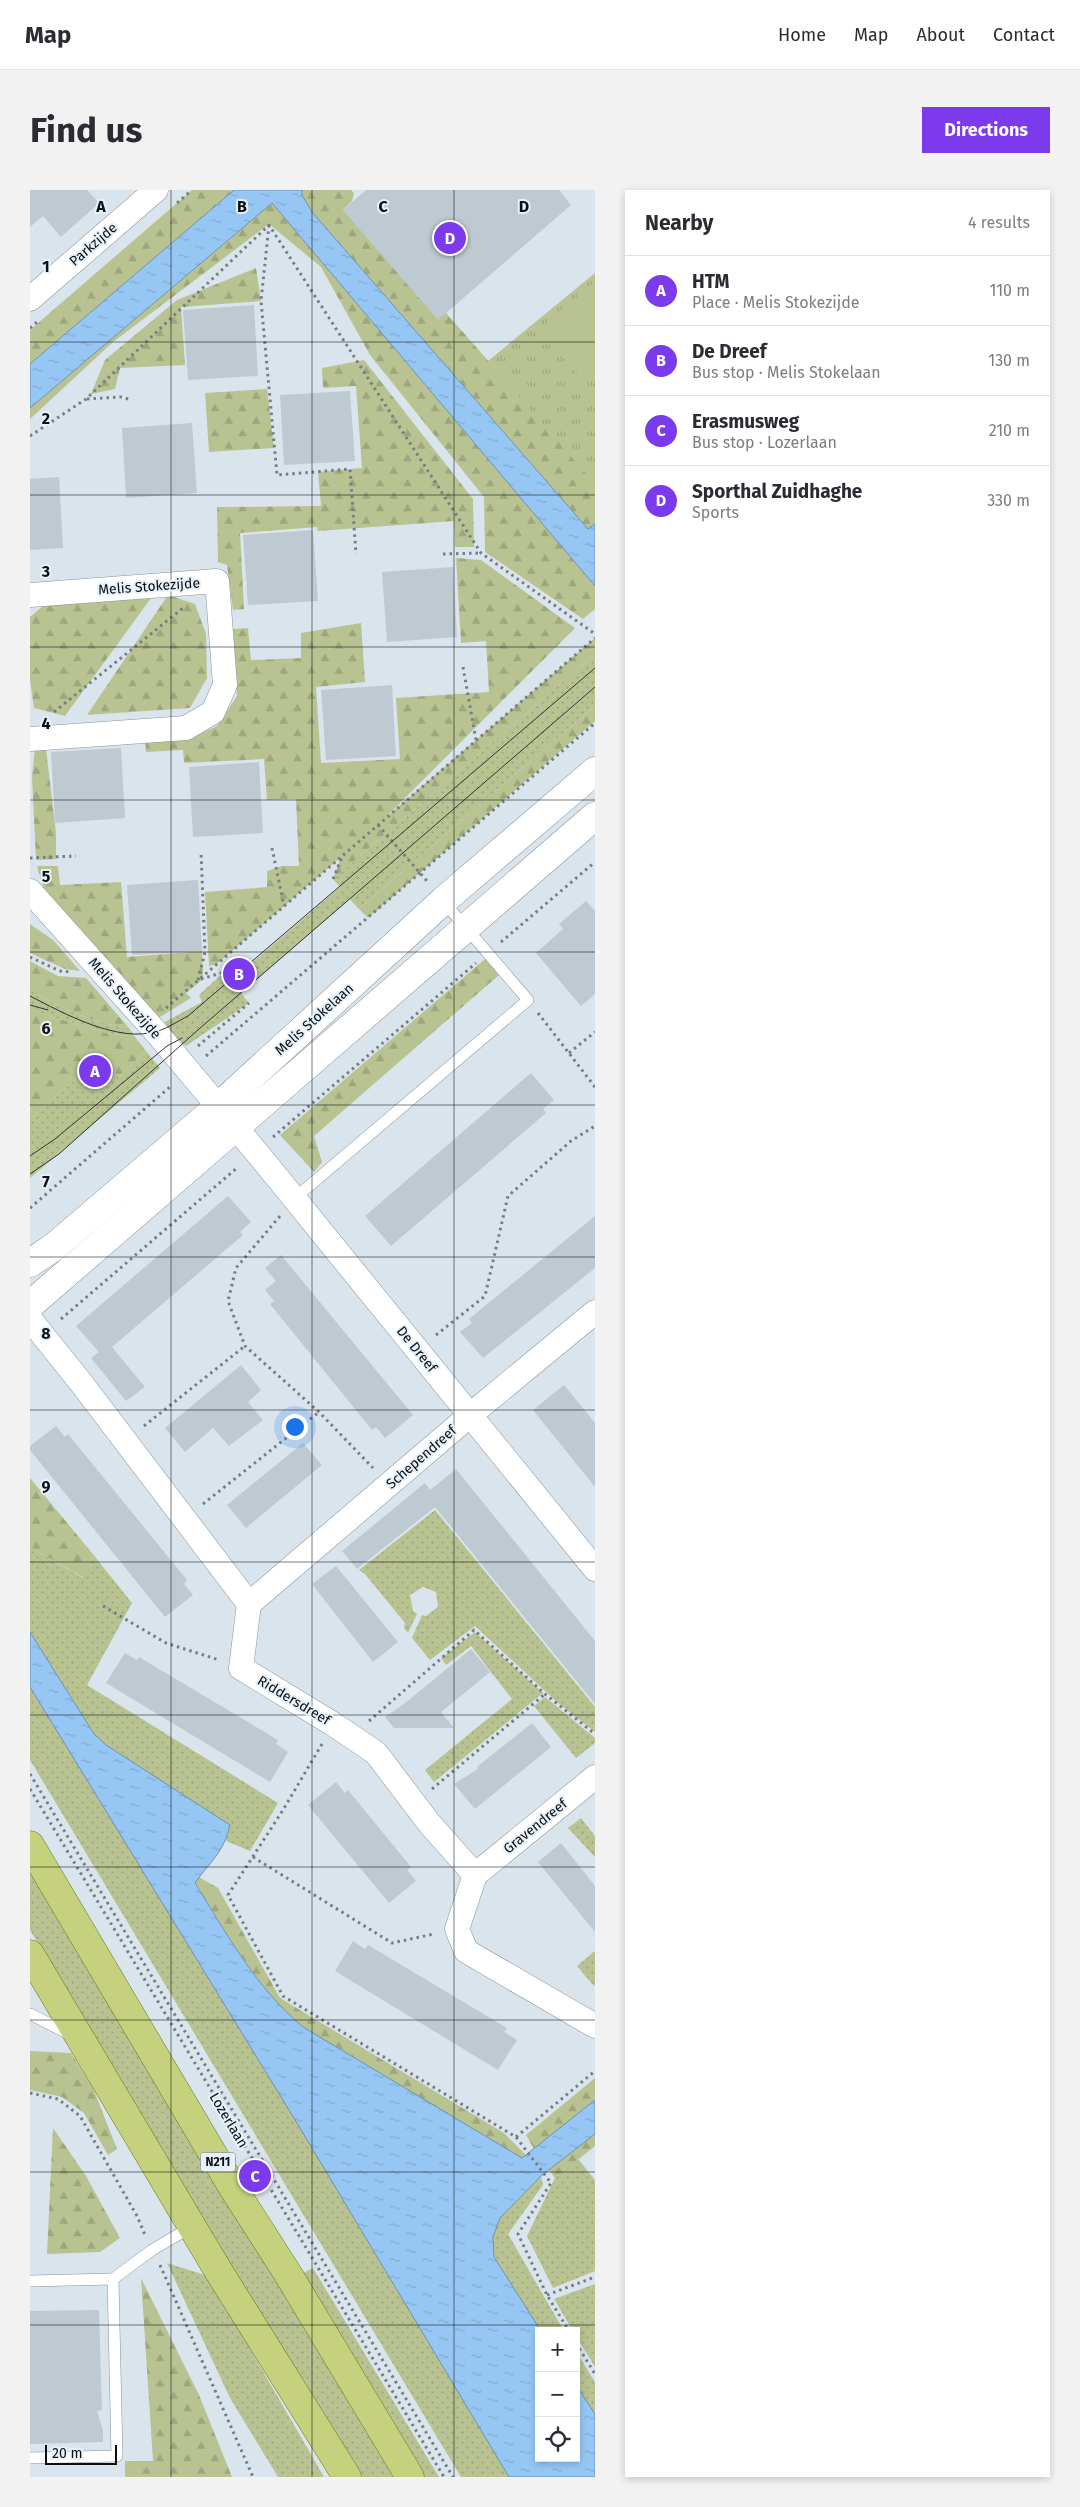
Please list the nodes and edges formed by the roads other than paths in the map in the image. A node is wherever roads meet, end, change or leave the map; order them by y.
1 (156, 190) edge
2 (30, 299) edge
3 (30, 595) edge
4 (30, 739) edge
5 (595, 771) edge
6 (595, 816) edge
7 (30, 891) edge
8 (443, 901) junction
9 (466, 928) junction
10 (218, 1107) junction
11 (236, 1128) junction
12 (295, 1198) junction
13 (30, 1264) edge
14 (30, 1305) edge
15 (595, 1312) edge
16 (36, 1327) edge
17 (469, 1416) junction
18 (595, 1569) edge
19 (249, 1604) junction
20 (595, 1777) edge
21 (30, 1845) edge
22 (475, 1875) junction
23 (30, 1954) edge
24 (30, 2014) edge
25 (595, 2026) edge
26 (81, 2040) junction
27 (193, 2226) junction
28 (112, 2279) junction
29 (30, 2281) edge
30 (30, 2458) edge
31 (347, 2477) edge
32 (410, 2477) edge

1 - 2 street, Parkzijde
3 - 4 street, Melis Stokezijde
5 - 8 street, Melis Stokelaan
6 - 9 street
7 - 10 street, Melis Stokezijde
8 - 9 lane
8 - 10 street, Melis Stokelaan
9 - 11 street
9 - 12 lane
10 - 11 street, De Dreef
10 - 13 street, Melis Stokelaan
11 - 12 street, De Dreef
11 - 14 street
12 - 17 street, De Dreef
15 - 17 street, Schependreef
16 - 19 street
17 - 18 street, De Dreef
17 - 19 street, Schependreef
19 - 22 street, Riddersdreef
20 - 22 street, Gravendreef
21 - 32 main road, N211
22 - 25 street
23 - 26 main road
24 - 26 lane
26 - 27 main road
27 - 28 lane
27 - 31 main road
28 - 29 lane
28 - 30 lane

